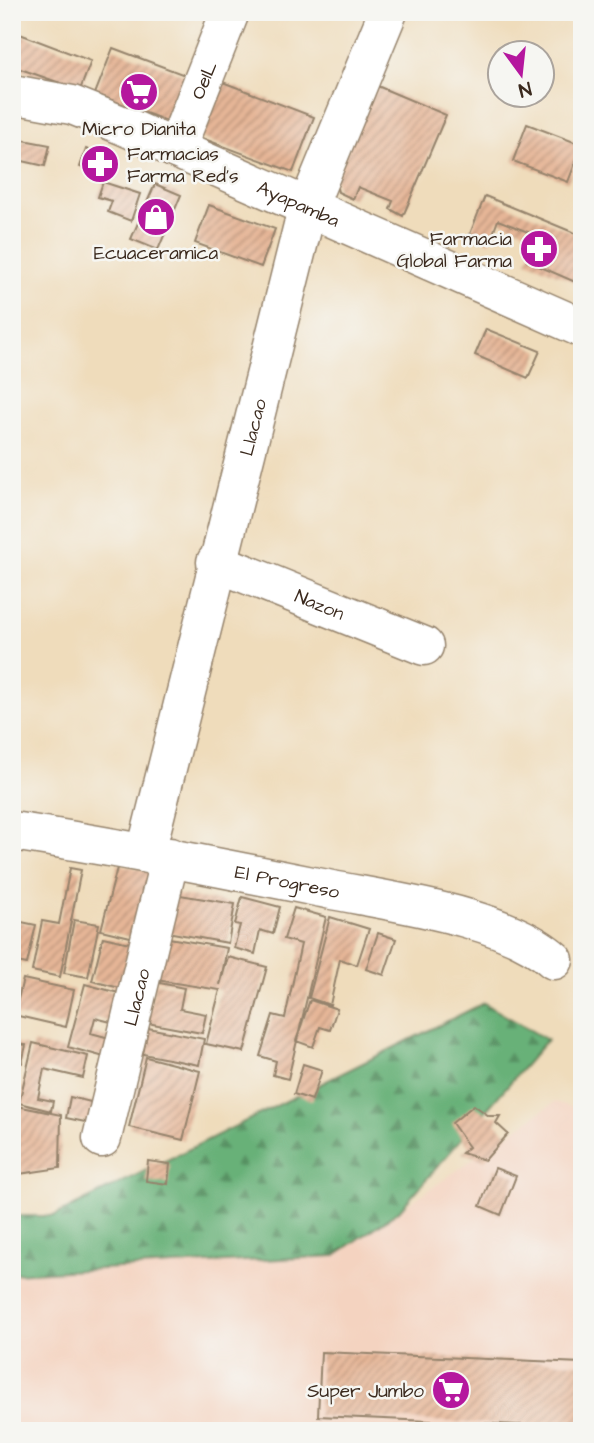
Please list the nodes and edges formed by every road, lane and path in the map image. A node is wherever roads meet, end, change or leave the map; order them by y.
1 (230, 12) edge
2 (388, 12) edge
3 (12, 94) edge
4 (176, 149) junction
5 (307, 209) junction
6 (582, 328) edge
7 (216, 562) junction
8 (424, 646) dead end
9 (12, 831) edge
10 (158, 854) junction
11 (554, 960) dead end
12 (103, 1138) dead end

1 - 4 street, Oe1L
2 - 5 street, Llacao
3 - 4 street, Ayapamba
4 - 5 street, Ayapamba
5 - 6 street, Ayapamba
5 - 7 street, Llacao
7 - 8 street, Nazon
7 - 10 street, Llacao
9 - 10 street, El Progreso
10 - 11 street, El Progreso
10 - 12 street, Llacao

